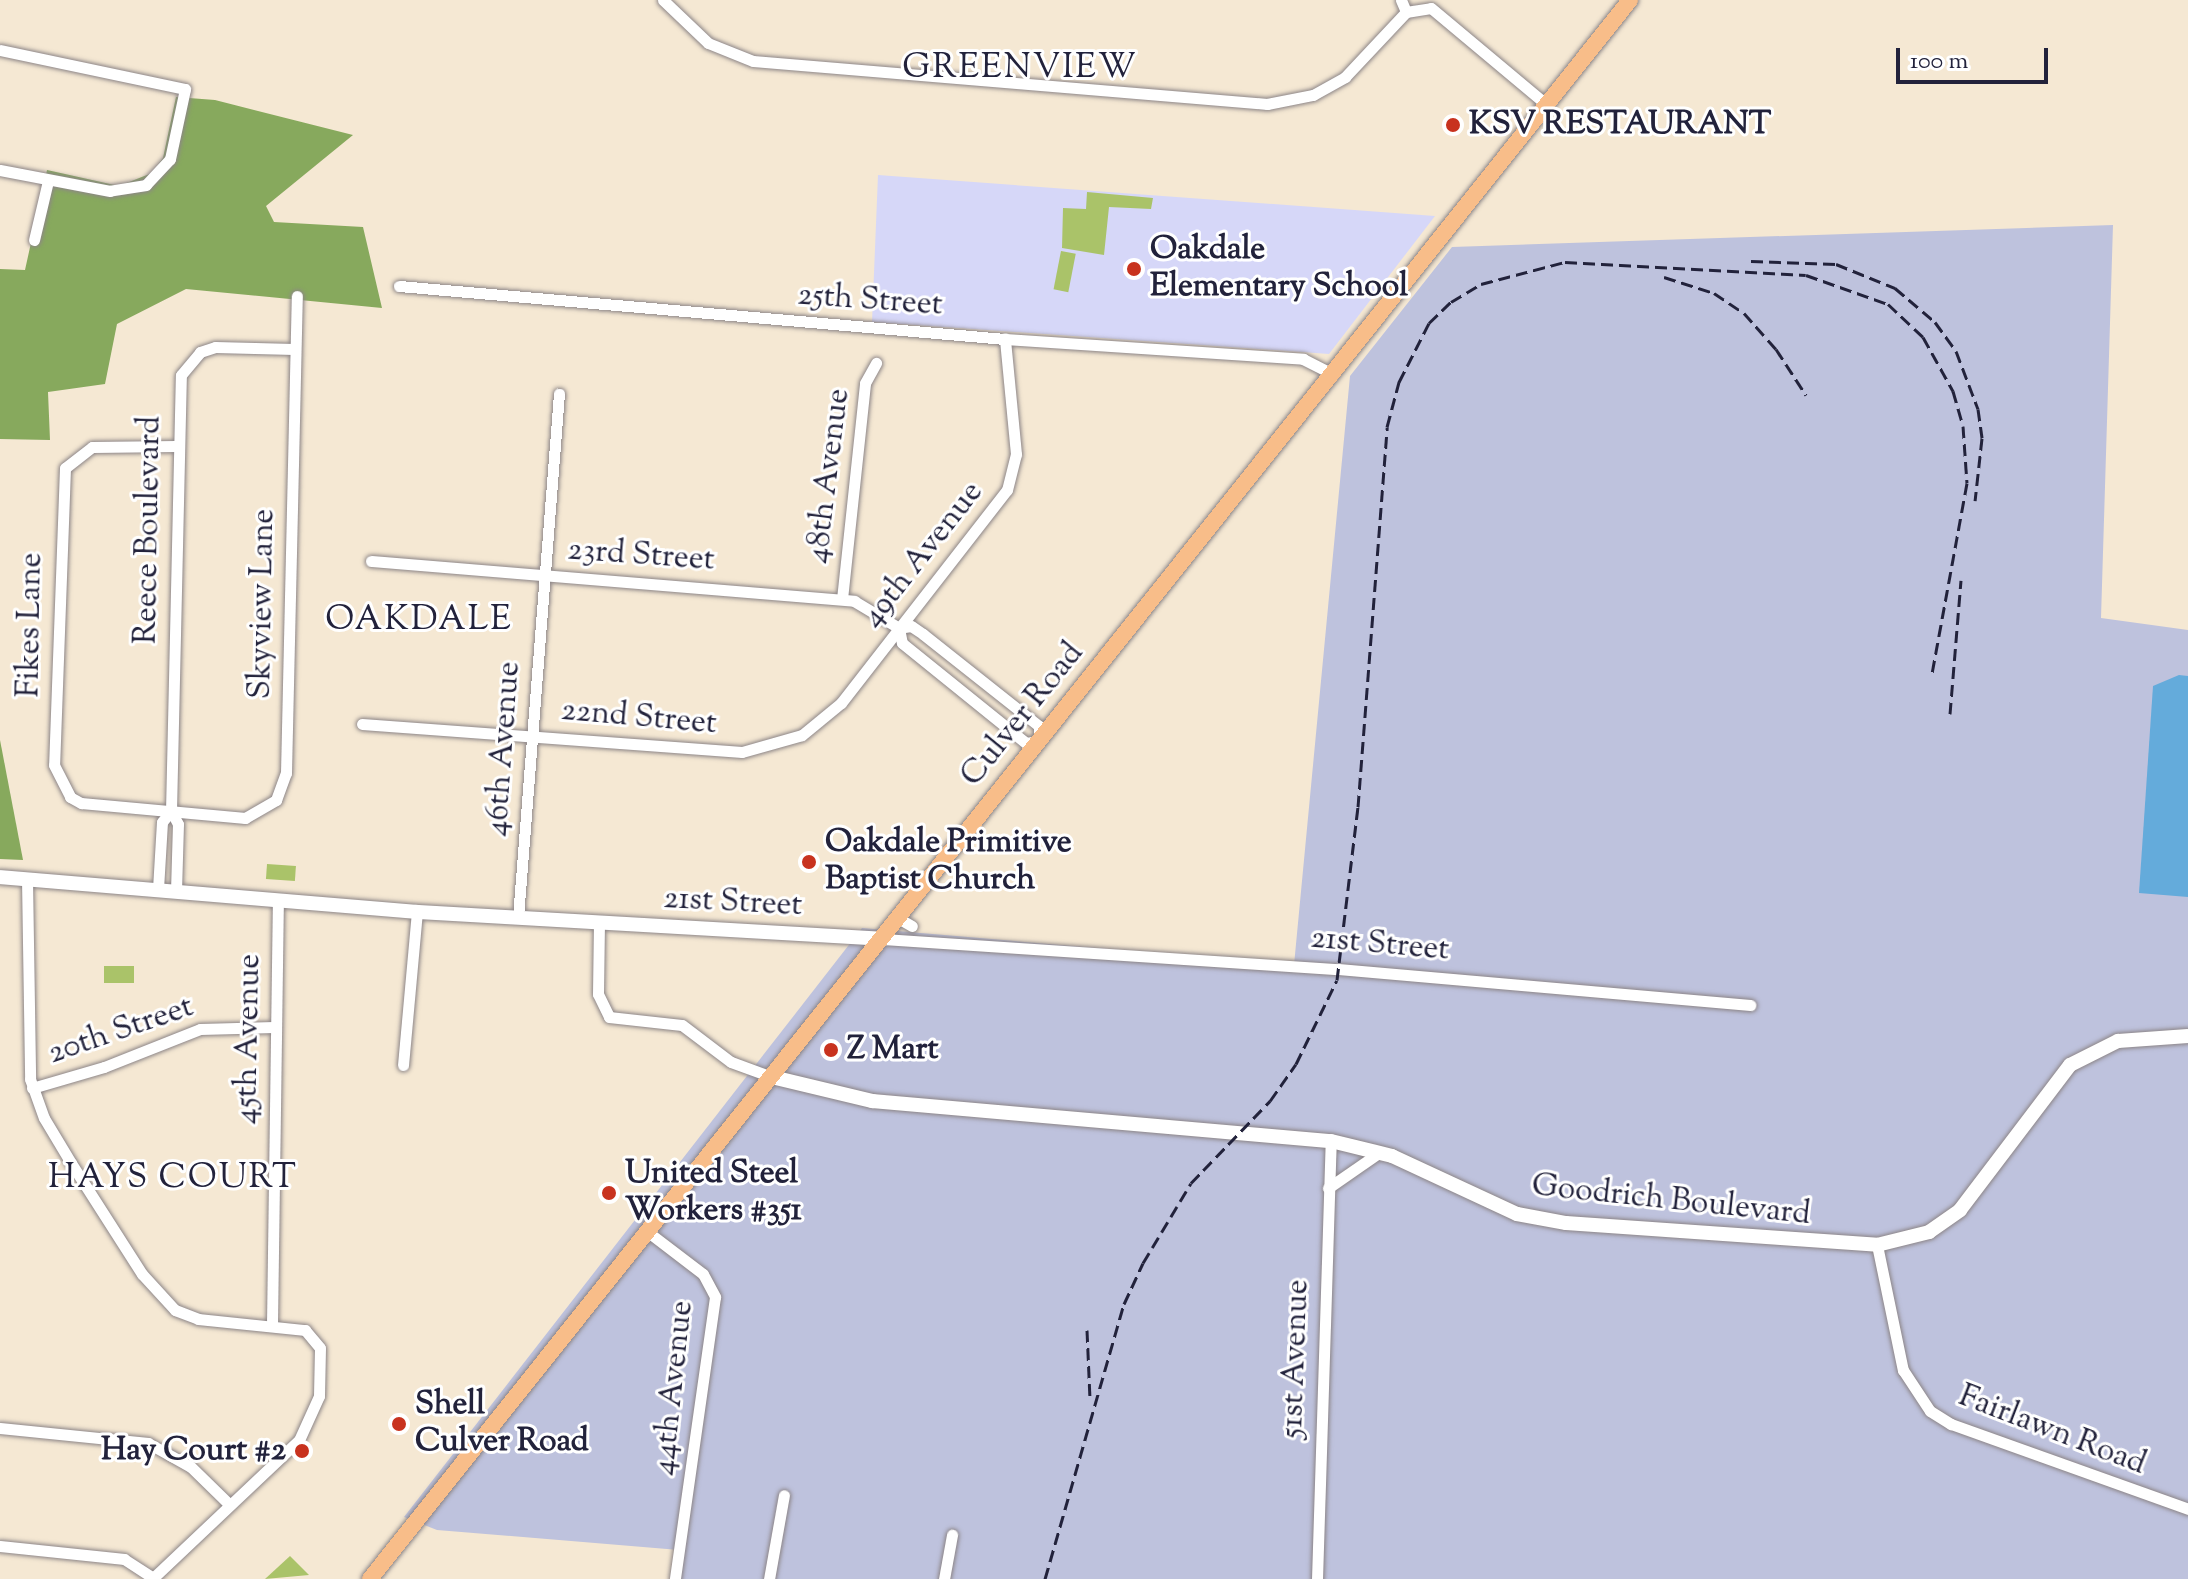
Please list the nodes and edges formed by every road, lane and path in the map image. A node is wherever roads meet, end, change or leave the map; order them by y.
1 (663, 0) edge
2 (1630, 0) edge
3 (1432, 4) edge
4 (1403, 6) edge
5 (0, 50) edge
6 (1546, 104) junction
7 (0, 170) edge
8 (48, 181) junction
9 (34, 240) dead end
10 (399, 286) dead end
11 (297, 296) dead end
12 (1005, 339) junction
13 (294, 349) junction
14 (876, 363) dead end
15 (1333, 374) junction
16 (559, 394) dead end
17 (176, 446) junction
18 (371, 561) dead end
19 (543, 574) junction
20 (842, 599) junction
21 (899, 628) junction
22 (362, 724) dead end
23 (532, 735) junction
24 (1039, 741) junction
25 (767, 748) joint
26 (171, 811) junction
27 (0, 877) edge
28 (27, 879) junction
29 (158, 889) junction
30 (176, 891) junction
31 (278, 899) junction
32 (417, 912) junction
33 (518, 917) junction
34 (599, 922) junction
35 (883, 939) junction
36 (1750, 1005) dead end
37 (274, 1027) junction
38 (2188, 1036) edge
39 (403, 1065) dead end
40 (772, 1077) junction
41 (32, 1088) junction
42 (1331, 1141) junction
43 (1380, 1152) junction
44 (1328, 1188) junction
45 (648, 1232) junction
46 (1877, 1245) junction
47 (272, 1324) junction
48 (0, 1428) edge
49 (784, 1495) dead end
50 (230, 1505) junction
51 (2188, 1509) edge
52 (952, 1535) dead end
53 (0, 1546) edge
54 (153, 1578) edge
55 (370, 1579) edge
56 (675, 1579) edge
57 (769, 1579) edge
58 (944, 1579) edge
59 (1317, 1579) edge

1 - 4 street
2 - 6 main road, Culver Road
3 - 4 street
3 - 6 street
5 - 8 street
6 - 15 main road, Culver Road
7 - 8 street
8 - 9 street
10 - 12 street, 25th Street
11 - 13 street, Skyview Lane
12 - 15 street, 25th Street
12 - 21 street, 49th Avenue
13 - 17 street, Reece Boulevard
13 - 26 street, Skyview Lane
14 - 20 street, 48th Avenue
15 - 24 main road, Culver Road
16 - 19 street, 46th Avenue
17 - 26 street, Reece Boulevard
17 - 26 street, Fikes Lane
18 - 19 street, 23rd Street
19 - 20 street, 23rd Street
19 - 23 street, 46th Avenue
20 - 21 street, 23rd Street
21 - 24 street, 23rd Street
21 - 24 street, 23rd Street
21 - 25 street, 49th Avenue
22 - 23 street, 22nd Street
23 - 25 street, 22nd Street
23 - 33 street, 46th Avenue
24 - 35 main road, Culver Road
26 - 29 street, Reece Boulevard
26 - 30 street, Reece Boulevard
27 - 28 street, 21st Street
28 - 29 street, 21st Street
28 - 41 street
29 - 30 street, 21st Street
30 - 31 street, 21st Street
31 - 32 street, 21st Street
31 - 37 street, 45th Avenue
32 - 33 street, 21st Street
32 - 39 street
33 - 34 street, 21st Street
34 - 35 street, 21st Street
34 - 40 street
35 - 36 street, 21st Street
35 - 40 main road, Culver Road
37 - 41 street, 20th Street
37 - 47 street, 45th Avenue
38 - 46 street, Goodrich Boulevard
40 - 42 street, Goodrich Boulevard
40 - 45 main road, Culver Road
41 - 47 street
42 - 43 street, Goodrich Boulevard
42 - 44 street, 51st Avenue
43 - 44 street
43 - 46 street, Goodrich Boulevard
44 - 59 street, 51st Avenue
45 - 55 main road, Culver Road
45 - 56 street, 44th Avenue
46 - 51 street, Fairlawn Road
47 - 50 street
48 - 50 street
49 - 57 street
50 - 54 street
52 - 58 street
53 - 54 street

